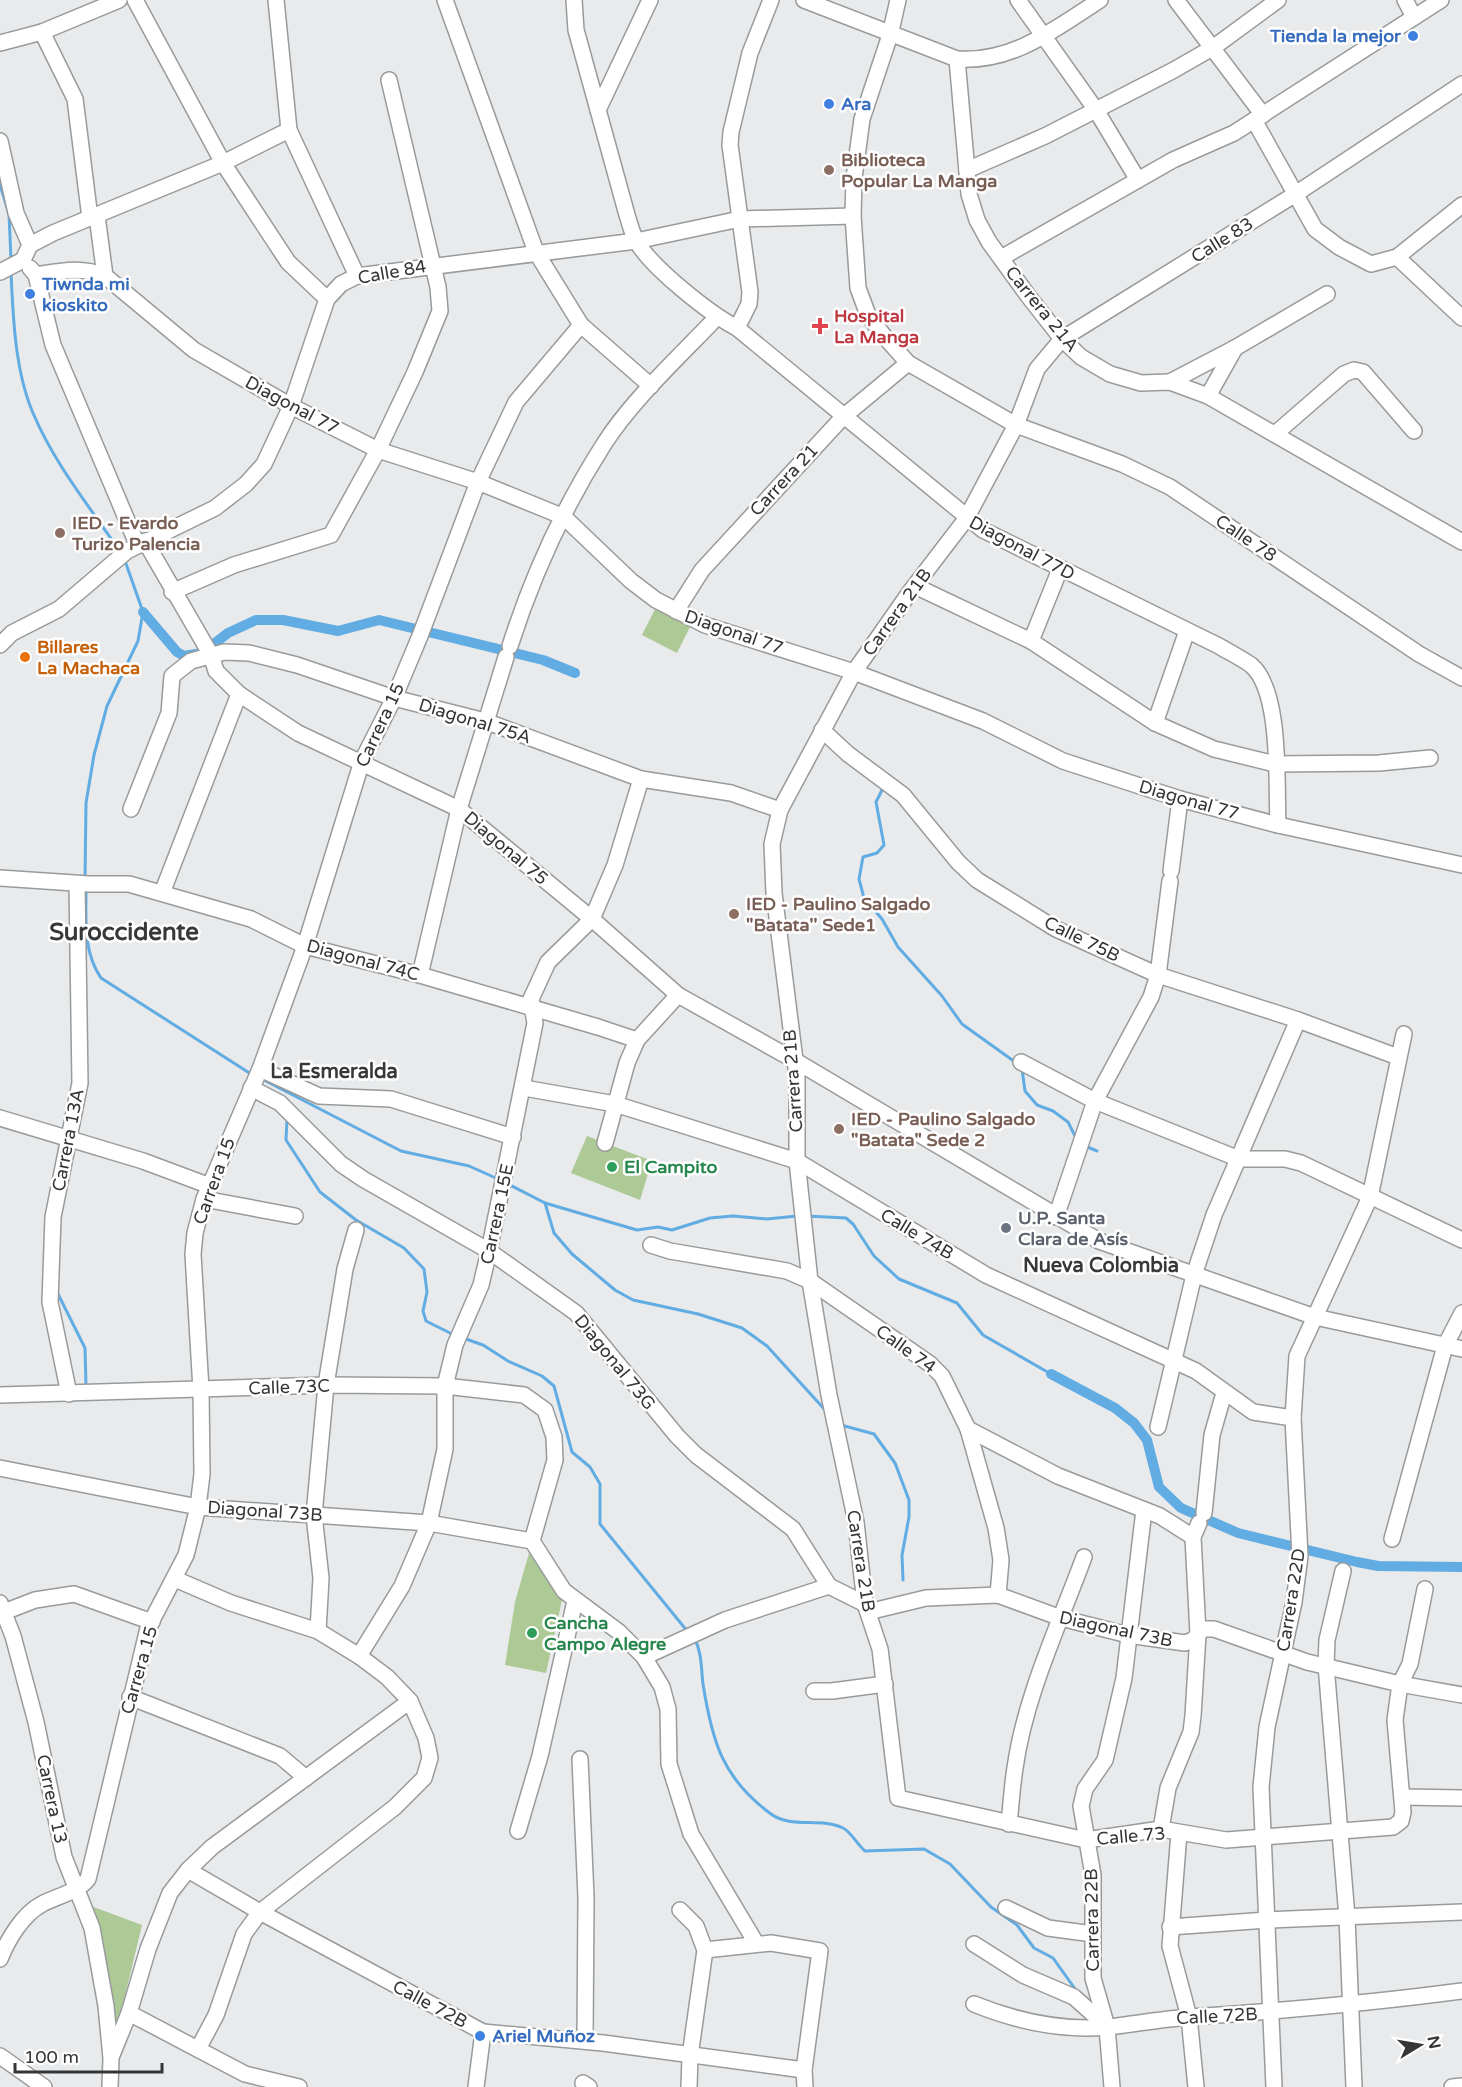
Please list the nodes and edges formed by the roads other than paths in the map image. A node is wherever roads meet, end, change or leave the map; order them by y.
1 (119, 0) edge
2 (135, 0) edge
3 (276, 0) edge
4 (445, 0) edge
5 (574, 0) edge
6 (650, 0) edge
7 (771, 0) edge
8 (804, 0) edge
9 (898, 0) edge
10 (1018, 0) edge
11 (1100, 0) edge
12 (1176, 0) edge
13 (1405, 0) edge
14 (1442, 0) edge
15 (1274, 1) edge
16 (1414, 17) junction
17 (42, 32) junction
18 (890, 35) junction
19 (1042, 37) junction
20 (0, 43) edge
21 (1214, 47) junction
22 (957, 59) junction
23 (389, 80) dead end
24 (1462, 84) edge
25 (598, 110) junction
26 (1096, 110) junction
27 (1259, 118) junction
28 (289, 130) junction
29 (0, 141) edge
30 (223, 163) junction
31 (967, 170) junction
32 (1138, 180) junction
33 (1294, 195) junction
34 (1462, 205) edge
35 (853, 216) junction
36 (93, 217) junction
37 (740, 219) junction
38 (636, 241) junction
39 (30, 245) junction
40 (536, 252) junction
41 (1397, 257) junction
42 (1001, 258) junction
43 (20, 262) junction
44 (433, 265) junction
45 (1, 272) edge
46 (36, 275) junction
47 (105, 276) junction
48 (357, 276) junction
49 (1327, 294) dead end
50 (327, 299) junction
51 (717, 317) junction
52 (1462, 318) edge
53 (581, 325) junction
54 (737, 328) junction
55 (1062, 339) junction
56 (1235, 348) junction
57 (908, 363) junction
58 (1170, 382) junction
59 (651, 386) junction
60 (1208, 396) junction
61 (291, 406) junction
62 (843, 417) junction
63 (1017, 425) junction
64 (1414, 431) dead end
65 (1275, 434) junction
66 (378, 450) junction
67 (478, 482) junction
68 (564, 517) junction
69 (966, 519) junction
70 (1462, 542) edge
71 (132, 548) junction
72 (1060, 569) junction
73 (915, 586) junction
74 (172, 592) junction
75 (676, 611) junction
76 (1187, 631) junction
77 (1031, 641) junction
78 (0, 645) edge
79 (209, 651) junction
80 (854, 672) junction
81 (1462, 678) edge
82 (239, 694) junction
83 (394, 698) junction
84 (485, 721) junction
85 (1155, 723) junction
86 (822, 730) junction
87 (1430, 758) dead end
88 (362, 761) junction
89 (1275, 764) junction
90 (641, 779) junction
91 (1180, 799) junction
92 (131, 809) dead end
93 (459, 809) junction
94 (780, 810) junction
95 (1278, 825) junction
96 (1462, 865) edge
97 (0, 878) edge
98 (82, 884) junction
99 (162, 893) junction
100 (592, 919) junction
101 (305, 946) junction
102 (420, 975) junction
103 (1158, 975) junction
104 (678, 995) junction
105 (532, 1008) junction
106 (1298, 1020) junction
107 (1404, 1034) dead end
108 (637, 1040) junction
109 (1398, 1057) junction
110 (794, 1059) junction
111 (1021, 1062) dead end
112 (255, 1079) junction
113 (524, 1088) junction
114 (1095, 1101) junction
115 (615, 1104) junction
116 (0, 1118) edge
117 (513, 1137) junction
118 (74, 1141) junction
119 (605, 1143) dead end
120 (1239, 1159) junction
121 (797, 1161) junction
122 (207, 1193) junction
123 (1370, 1197) junction
124 (295, 1216) dead end
125 (1056, 1217) junction
126 (356, 1230) dead end
127 (1462, 1240) edge
128 (651, 1245) dead end
129 (489, 1251) junction
130 (1194, 1275) junction
131 (810, 1281) junction
132 (1462, 1313) edge
133 (1315, 1317) junction
134 (1445, 1346) junction
135 (1462, 1348) edge
136 (1173, 1361) junction
137 (326, 1385) junction
138 (446, 1386) junction
139 (201, 1390) junction
140 (1224, 1393) junction
141 (69, 1394) junction
142 (0, 1395) edge
143 (1293, 1418) junction
144 (1158, 1427) dead end
145 (968, 1429) junction
146 (0, 1468) edge
147 (198, 1507) junction
148 (1144, 1510) junction
149 (314, 1515) junction
150 (429, 1523) junction
151 (1198, 1524) junction
152 (1392, 1539) dead end
153 (532, 1541) junction
154 (1084, 1557) dead end
155 (1343, 1571) dead end
156 (175, 1579) junction
157 (829, 1586) junction
158 (1425, 1589) dead end
159 (998, 1595) junction
160 (575, 1601) junction
161 (2, 1608) edge
162 (866, 1608) junction
163 (1061, 1618) junction
164 (152, 1622) junction
165 (318, 1631) junction
166 (1198, 1634) junction
167 (1128, 1635) junction
168 (1283, 1654) junction
169 (359, 1656) junction
170 (644, 1657) junction
171 (1326, 1665) junction
172 (885, 1684) junction
173 (1400, 1684) junction
174 (814, 1691) dead end
175 (1462, 1695) edge
176 (130, 1697) junction
177 (410, 1701) junction
178 (580, 1760) dead end
179 (306, 1778) junction
180 (1403, 1797) junction
181 (898, 1798) joint
182 (1462, 1798) edge
183 (1008, 1824) junction
184 (518, 1830) dead end
185 (1161, 1830) junction
186 (1179, 1833) junction
187 (1341, 1833) junction
188 (1263, 1839) junction
189 (1086, 1840) junction
190 (188, 1870) junction
191 (77, 1888) junction
192 (1006, 1908) dead end
193 (680, 1910) dead end
194 (260, 1912) junction
195 (1462, 1912) edge
196 (1347, 1917) junction
197 (1267, 1920) junction
198 (1170, 1927) junction
199 (1093, 1934) junction
200 (756, 1943) junction
201 (974, 1944) dead end
202 (705, 1950) junction
203 (0, 1959) edge
204 (1462, 1991) edge
205 (974, 2004) dead end
206 (1352, 2005) junction
207 (129, 2013) junction
208 (1271, 2013) junction
209 (1189, 2017) junction
210 (1107, 2026) junction
211 (483, 2032) junction
212 (585, 2041) junction
213 (198, 2049) junction
214 (0, 2056) edge
215 (690, 2056) junction
216 (111, 2058) junction
217 (804, 2070) junction
218 (1462, 2086) edge
219 (44, 2087) edge
220 (110, 2087) edge
221 (299, 2087) edge
222 (476, 2087) edge
223 (689, 2087) edge
224 (806, 2087) edge
225 (1112, 2087) edge
226 (1196, 2087) edge
227 (1274, 2087) edge
228 (1354, 2087) edge
229 (1452, 2087) edge

1 - 17 street
2 - 30 street
3 - 28 street
4 - 40 street
5 - 25 street
6 - 25 street
7 - 37 street
8 - 18 street
9 - 18 street
10 - 19 street
11 - 19 street
12 - 21 street
13 - 16 street
14 - 16 street
15 - 21 street
16 - 27 street
17 - 20 street
17 - 36 street
18 - 22 street
18 - 35 street
19 - 22 street
19 - 26 street
21 - 26 street
21 - 27 street
22 - 31 street, Carrera 21A
23 - 44 street
24 - 33 street, Calle 83
25 - 38 street
26 - 31 street
26 - 32 street
27 - 32 street
27 - 33 street
28 - 30 street
28 - 48 street
29 - 39 street
30 - 36 street
30 - 50 street
31 - 42 street, Carrera 21A
32 - 42 street
33 - 41 street
33 - 55 street, Calle 83
34 - 41 street
35 - 37 street, Calle 84
35 - 57 street
36 - 39 street
36 - 47 street
37 - 38 street, Calle 84
37 - 54 street
38 - 40 street, Calle 84
38 - 51 street, Diagonal 77D
39 - 43 street
40 - 44 street, Calle 84
40 - 53 street
41 - 52 street
42 - 55 street, Carrera 21A
43 - 45 street
43 - 46 street
44 - 48 street, Calle 84
44 - 66 street
46 - 47 street, Diagonal 77
46 - 71 street, Diagonal 75
47 - 61 street, Diagonal 77
48 - 50 street, Calle 84
49 - 56 street
50 - 61 street
51 - 54 street, Diagonal 77D
51 - 59 street
53 - 59 street
53 - 67 street, Carrera 15
54 - 62 street, Diagonal 77D
55 - 58 street, Carrera 21A
55 - 63 street, Calle 83
56 - 58 street
56 - 60 street
57 - 62 street, Carrera 21
57 - 63 street
58 - 60 street, Carrera 21A
59 - 68 street
60 - 65 street, Carrera 21A
61 - 66 street, Diagonal 77
61 - 71 street
62 - 69 street, Diagonal 77D
62 - 75 street, Carrera 21
63 - 69 street, Carrera 21B
63 - 81 street, Calle 78
64 - 65 street
65 - 70 street, Carrera 21A
66 - 67 street, Diagonal 77
66 - 74 street
67 - 68 street, Diagonal 77
67 - 83 street, Carrera 15
68 - 75 street, Diagonal 77
68 - 84 street
69 - 72 street, Diagonal 77D
69 - 73 street, Carrera 21B
71 - 74 street, Diagonal 75
71 - 78 street
72 - 76 street, Diagonal 77D
72 - 77 street
73 - 77 street
73 - 80 street, Carrera 21B
74 - 79 street, Diagonal 75
75 - 80 street, Diagonal 77
76 - 85 street
76 - 89 street, Diagonal 77D
77 - 85 street
79 - 82 street, Diagonal 75
79 - 83 street, Diagonal 75A
79 - 92 street, Diagonal 75A
80 - 86 street, Carrera 21B
80 - 91 street, Diagonal 77
82 - 88 street, Diagonal 75
82 - 99 street
83 - 84 street, Diagonal 75A
83 - 88 street, Carrera 15
84 - 90 street, Diagonal 75A
84 - 93 street
85 - 89 street
86 - 94 street, Carrera 21B
86 - 103 street, Calle 75B
87 - 89 street
88 - 93 street, Diagonal 75
88 - 101 street, Carrera 15
89 - 95 street, Diagonal 77D
90 - 94 street, Diagonal 75A
90 - 100 street, Carrera 15E
91 - 95 street, Diagonal 77
91 - 103 street
93 - 100 street, Diagonal 75
93 - 102 street
94 - 110 street, Carrera 21B
95 - 96 street, Diagonal 77
97 - 98 street, Diagonal 74C
98 - 99 street, Diagonal 74C
98 - 118 street, Carrera 13A
99 - 101 street, Diagonal 74C
100 - 104 street, Diagonal 75
100 - 105 street, Carrera 15E
101 - 102 street, Diagonal 74C
101 - 112 street, Carrera 15
102 - 105 street, Diagonal 74C
103 - 106 street, Calle 75B
103 - 114 street
104 - 108 street
104 - 110 street, Diagonal 75
105 - 108 street, Diagonal 74C
105 - 113 street, Carrera 15E
106 - 109 street, Calle 75B
106 - 120 street
107 - 109 street, Carrera 22D
108 - 115 street
109 - 123 street, Carrera 22D
110 - 121 street, Carrera 21B
110 - 125 street, Diagonal 75
111 - 114 street
112 - 117 street
112 - 122 street, Carrera 15
112 - 129 street, Diagonal 73G
113 - 115 street, Calle 74B
113 - 117 street, Carrera 15E
114 - 120 street
114 - 125 street
115 - 119 street
115 - 121 street, Calle 74B
116 - 118 street
117 - 129 street, Carrera 15E
118 - 122 street
118 - 141 street, Carrera 13A
120 - 123 street
120 - 130 street
121 - 131 street, Carrera 21B
121 - 136 street, Calle 74B
122 - 124 street
122 - 139 street, Carrera 15
123 - 127 street
123 - 133 street, Carrera 22D
125 - 130 street, Diagonal 75
126 - 137 street
128 - 131 street, Calle 74
129 - 138 street, Carrera 15E
129 - 157 street, Diagonal 73G
130 - 133 street, Diagonal 75
130 - 136 street
131 - 145 street, Calle 74
131 - 162 street, Carrera 21B
132 - 134 street
133 - 134 street, Diagonal 75
133 - 143 street, Carrera 22D
134 - 135 street, Diagonal 75
134 - 152 street
136 - 140 street, Calle 74B
136 - 144 street
137 - 138 street, Calle 73C
137 - 139 street, Calle 73C
137 - 149 street
138 - 150 street, Carrera 15E
138 - 153 street, Calle 73C
139 - 141 street, Calle 73C
139 - 147 street, Carrera 15
140 - 143 street, Calle 74B
140 - 151 street
141 - 142 street, Calle 73C
143 - 168 street, Carrera 22D
145 - 148 street
145 - 159 street, Calle 74
146 - 147 street, Diagonal 73B
147 - 149 street, Diagonal 73B
147 - 156 street, Carrera 15
148 - 151 street
148 - 167 street, Carrera 22B
149 - 150 street, Diagonal 73B
149 - 165 street
150 - 153 street, Diagonal 73B
150 - 169 street, Carrera 15E
151 - 166 street
153 - 160 street
154 - 163 street
155 - 171 street
156 - 164 street, Carrera 15
156 - 165 street
157 - 162 street
157 - 170 street
158 - 173 street
159 - 162 street, Diagonal 73B
159 - 163 street, Diagonal 73B
160 - 170 street
160 - 184 street
161 - 164 street
161 - 191 street, Carrera 13
162 - 172 street, Carrera 21B
163 - 167 street, Diagonal 73B
163 - 183 street
164 - 176 street, Carrera 15
165 - 169 street
166 - 167 street, Diagonal 73B
166 - 168 street, Diagonal 73B
166 - 185 street
167 - 189 street, Carrera 22B
168 - 171 street, Diagonal 73B
168 - 188 street, Carrera 22D
169 - 177 street
170 - 200 street
171 - 173 street, Diagonal 73B
171 - 187 street
172 - 174 street
172 - 181 street, Carrera 21B
173 - 175 street, Diagonal 73B
173 - 180 street
176 - 179 street
176 - 191 street, Carrera 15
177 - 179 street
177 - 194 street
178 - 212 street
179 - 190 street
180 - 182 street
180 - 187 street, Calle 73
181 - 183 street, Calle 73
183 - 189 street, Calle 73
185 - 186 street, Calle 73
185 - 189 street, Calle 73
186 - 188 street, Calle 73
186 - 198 street
187 - 188 street, Calle 73
187 - 196 street
188 - 197 street, Carrera 22D
189 - 199 street, Carrera 22B
190 - 194 street, Calle 72B
190 - 207 street
191 - 203 street
191 - 216 street
192 - 199 street
193 - 202 street
194 - 211 street, Calle 72B
194 - 213 street
195 - 196 street
196 - 197 street
196 - 206 street
197 - 198 street
197 - 208 street, Carrera 22D
198 - 209 street
199 - 210 street, Carrera 22B
200 - 202 street
200 - 217 street
201 - 210 street
202 - 215 street
204 - 206 street, Calle 72B
205 - 210 street, Calle 72B
206 - 208 street, Calle 72B
206 - 228 street
207 - 213 street
207 - 216 street
208 - 209 street, Calle 72B
208 - 227 street, Carrera 22D
209 - 210 street, Calle 72B
209 - 226 street
210 - 225 street, Carrera 22B
211 - 212 street, Calle 72B
211 - 222 street
212 - 215 street, Calle 72B
213 - 221 street
214 - 219 street
215 - 217 street, Calle 72B
215 - 223 street
216 - 220 street
217 - 224 street
218 - 229 street

